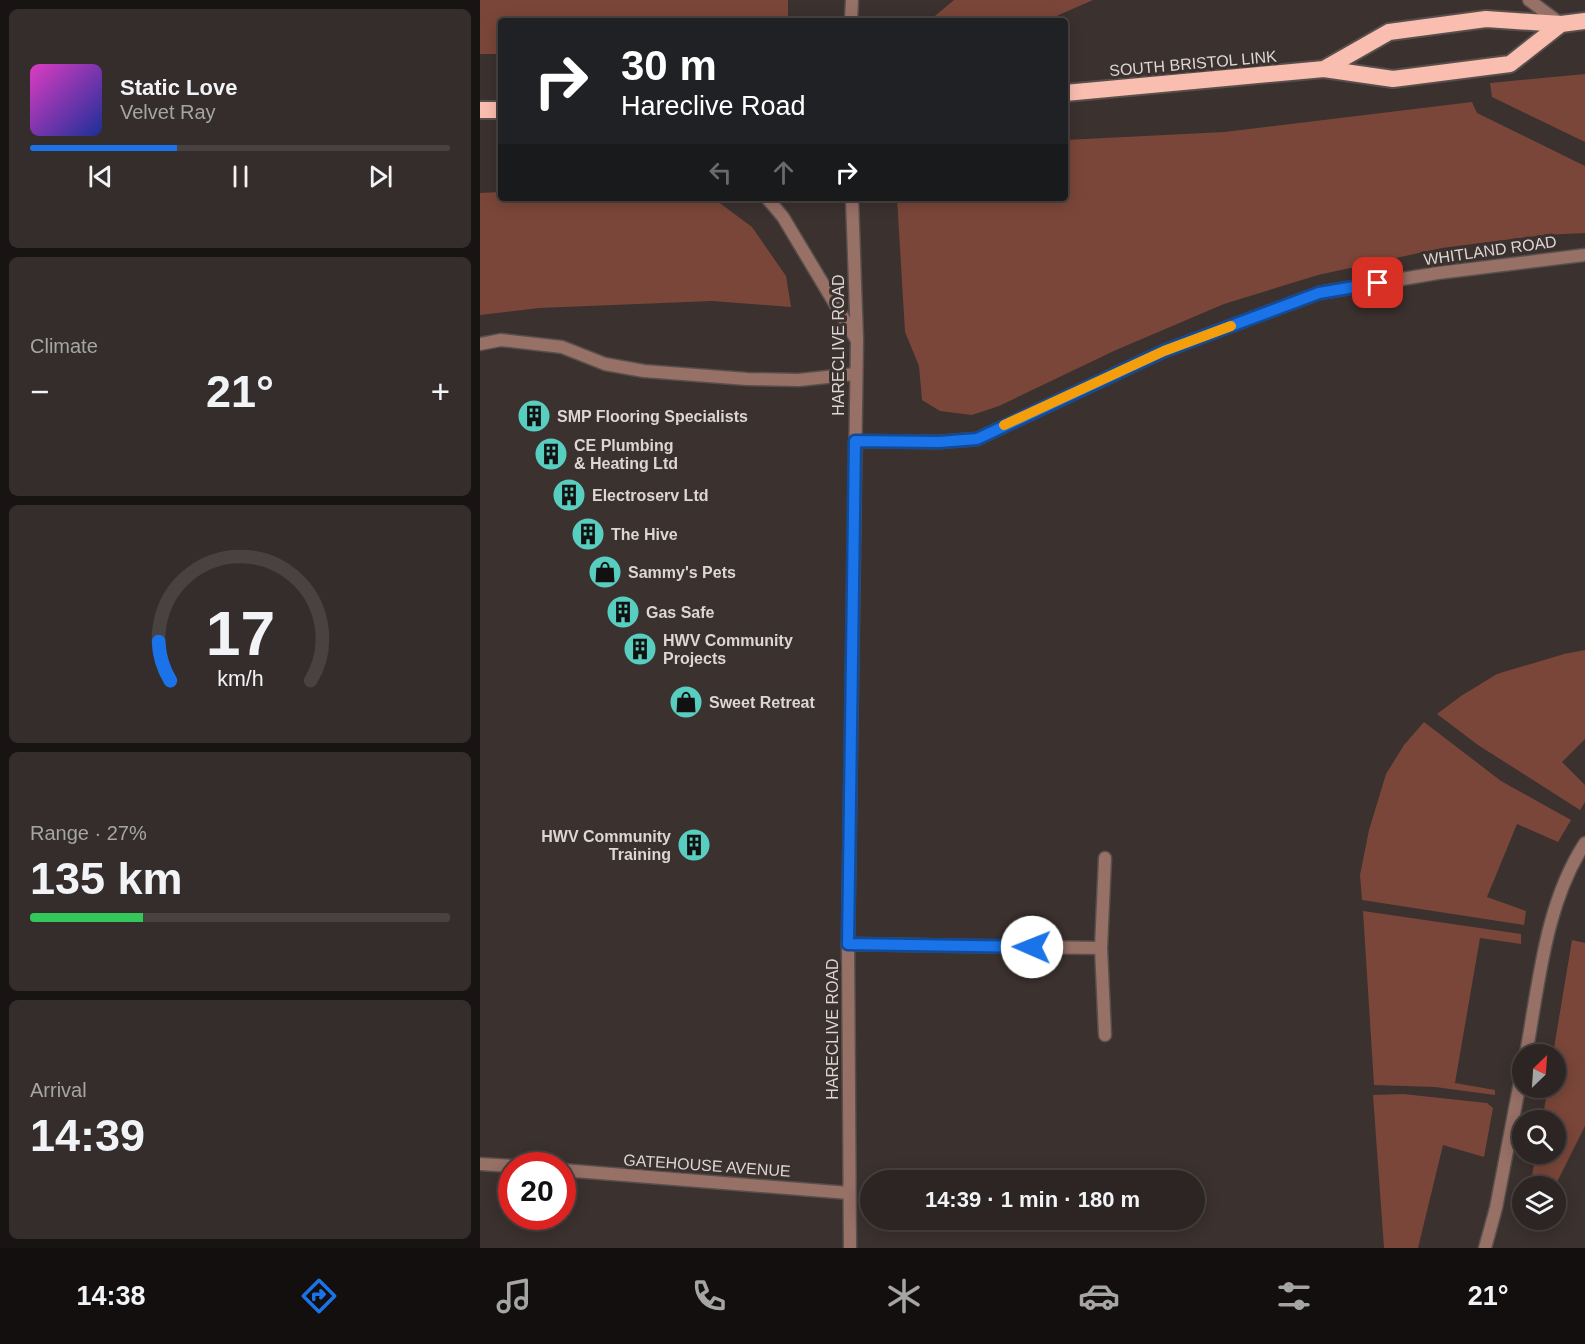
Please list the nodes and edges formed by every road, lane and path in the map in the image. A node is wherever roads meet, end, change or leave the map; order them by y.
1 (852, 0) edge
2 (1529, 0) edge
3 (851, 18) edge
4 (1585, 21) edge
5 (1561, 24) junction
6 (1324, 69) junction
7 (1068, 93) edge
8 (480, 110) edge
9 (498, 110) edge
10 (770, 201) edge
11 (852, 201) edge
12 (1585, 255) edge
13 (857, 340) junction
14 (480, 344) edge
15 (855, 374) junction
16 (855, 441) junction
17 (1585, 843) edge
18 (1105, 858) dead end
19 (848, 944) junction
20 (1101, 948) junction
21 (1105, 1035) dead end
22 (1528, 1044) edge
23 (1517, 1098) edge
24 (480, 1164) edge
25 (498, 1165) edge
26 (576, 1171) edge
27 (849, 1193) junction
28 (850, 1248) edge
29 (1485, 1248) edge

1 - 3 street
2 - 5 street
4 - 5 highway
5 - 6 highway, SOUTH BRISTOL LINK
5 - 6 highway, SOUTH BRISTOL LINK
6 - 7 highway, SOUTH BRISTOL LINK
8 - 9 highway
10 - 13 street
11 - 13 street, HARECLIVE ROAD
12 - 16 street, WHITLAND ROAD
13 - 15 street, HARECLIVE ROAD
14 - 15 street
15 - 16 street, HARECLIVE ROAD
16 - 19 street, HARECLIVE ROAD
17 - 22 street
18 - 20 street
19 - 20 street
19 - 27 street, HARECLIVE ROAD
20 - 21 street
23 - 29 street
24 - 25 street
26 - 27 street, GATEHOUSE AVENUE
27 - 28 street, HARECLIVE ROAD

